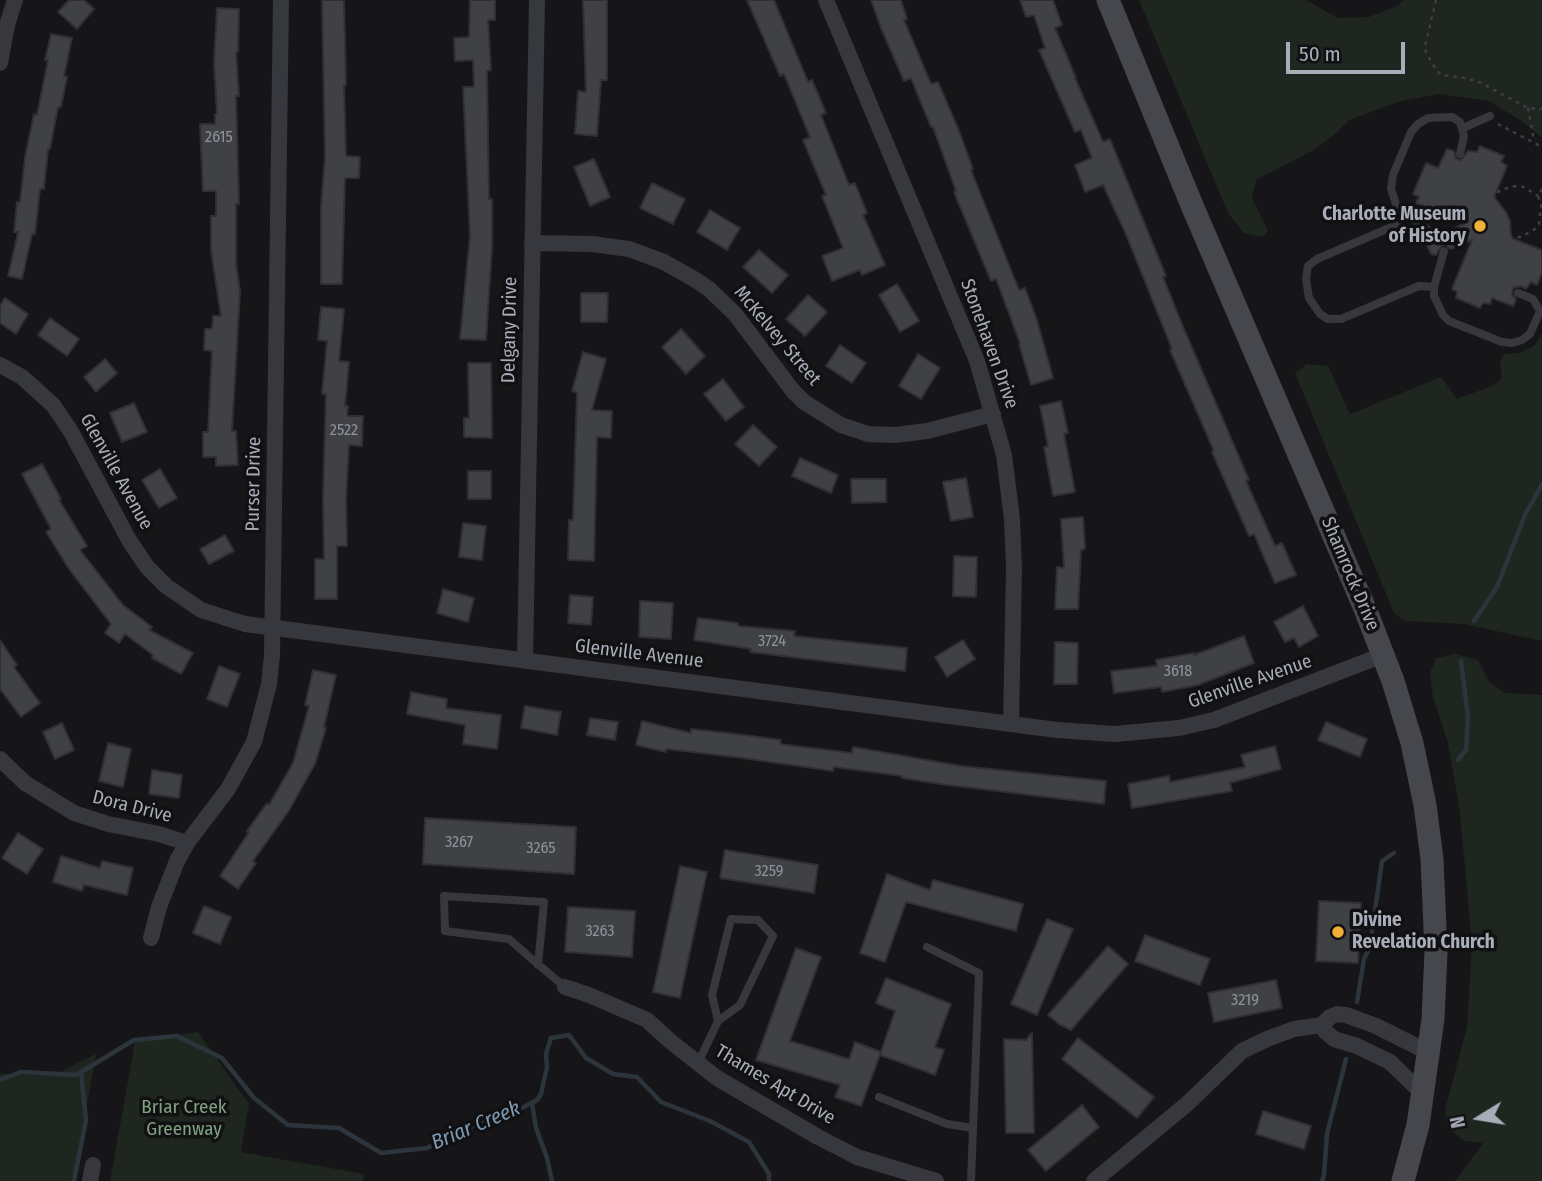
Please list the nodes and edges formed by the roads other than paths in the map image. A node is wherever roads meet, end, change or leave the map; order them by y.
1 (15, 0) edge
2 (281, 0) edge
3 (537, 0) edge
4 (826, 0) edge
5 (1108, 0) edge
6 (0, 63) edge
7 (1487, 117) road end
8 (1463, 128) junction
9 (1461, 154) dead end
10 (1403, 215) junction
11 (1438, 236) dead end
12 (532, 243) junction
13 (1444, 251) dead end
14 (1434, 287) junction
15 (1518, 293) dead end
16 (1541, 307) edge
17 (0, 365) edge
18 (993, 414) junction
19 (273, 628) junction
20 (1384, 654) junction
21 (525, 661) junction
22 (1011, 724) junction
23 (0, 759) edge
24 (187, 843) junction
25 (151, 938) dead end
26 (927, 947) dead end
27 (538, 964) junction
28 (565, 987) joint
29 (718, 1021) junction
30 (1322, 1025) junction
31 (1428, 1052) junction
32 (698, 1063) junction
33 (1422, 1093) junction
34 (879, 1097) dead end
35 (974, 1128) junction
36 (936, 1181) edge
37 (971, 1181) edge
38 (1094, 1181) edge
39 (1403, 1181) edge

1 - 6 street
2 - 19 street, Purser Drive
3 - 12 street, Delgany Drive
4 - 18 street, Stonehaven Drive
5 - 20 street, Shamrock Drive
7 - 8 lane
8 - 9 lane
8 - 10 lane
10 - 11 lane
10 - 14 lane
12 - 18 street, McKelvey Street
12 - 21 street, Delgany Drive
13 - 14 lane
14 - 16 lane
15 - 16 lane
17 - 19 street, Glenville Avenue
18 - 22 street, Stonehaven Drive
19 - 21 street, Glenville Avenue
19 - 24 street, Purser Drive
20 - 22 street, Glenville Avenue
20 - 31 street, Shamrock Drive
21 - 22 street, Glenville Avenue
23 - 24 street, Dora Drive
24 - 25 street, Purser Drive
26 - 35 lane
27 - 27 lane
27 - 28 lane
28 - 32 street, Thames Apt Drive
29 - 29 lane
29 - 32 lane
30 - 31 street
30 - 33 street
30 - 38 street
31 - 33 street, Shamrock Drive
32 - 36 street, Thames Apt Drive
33 - 39 street, Shamrock Drive
34 - 35 lane
35 - 37 lane

